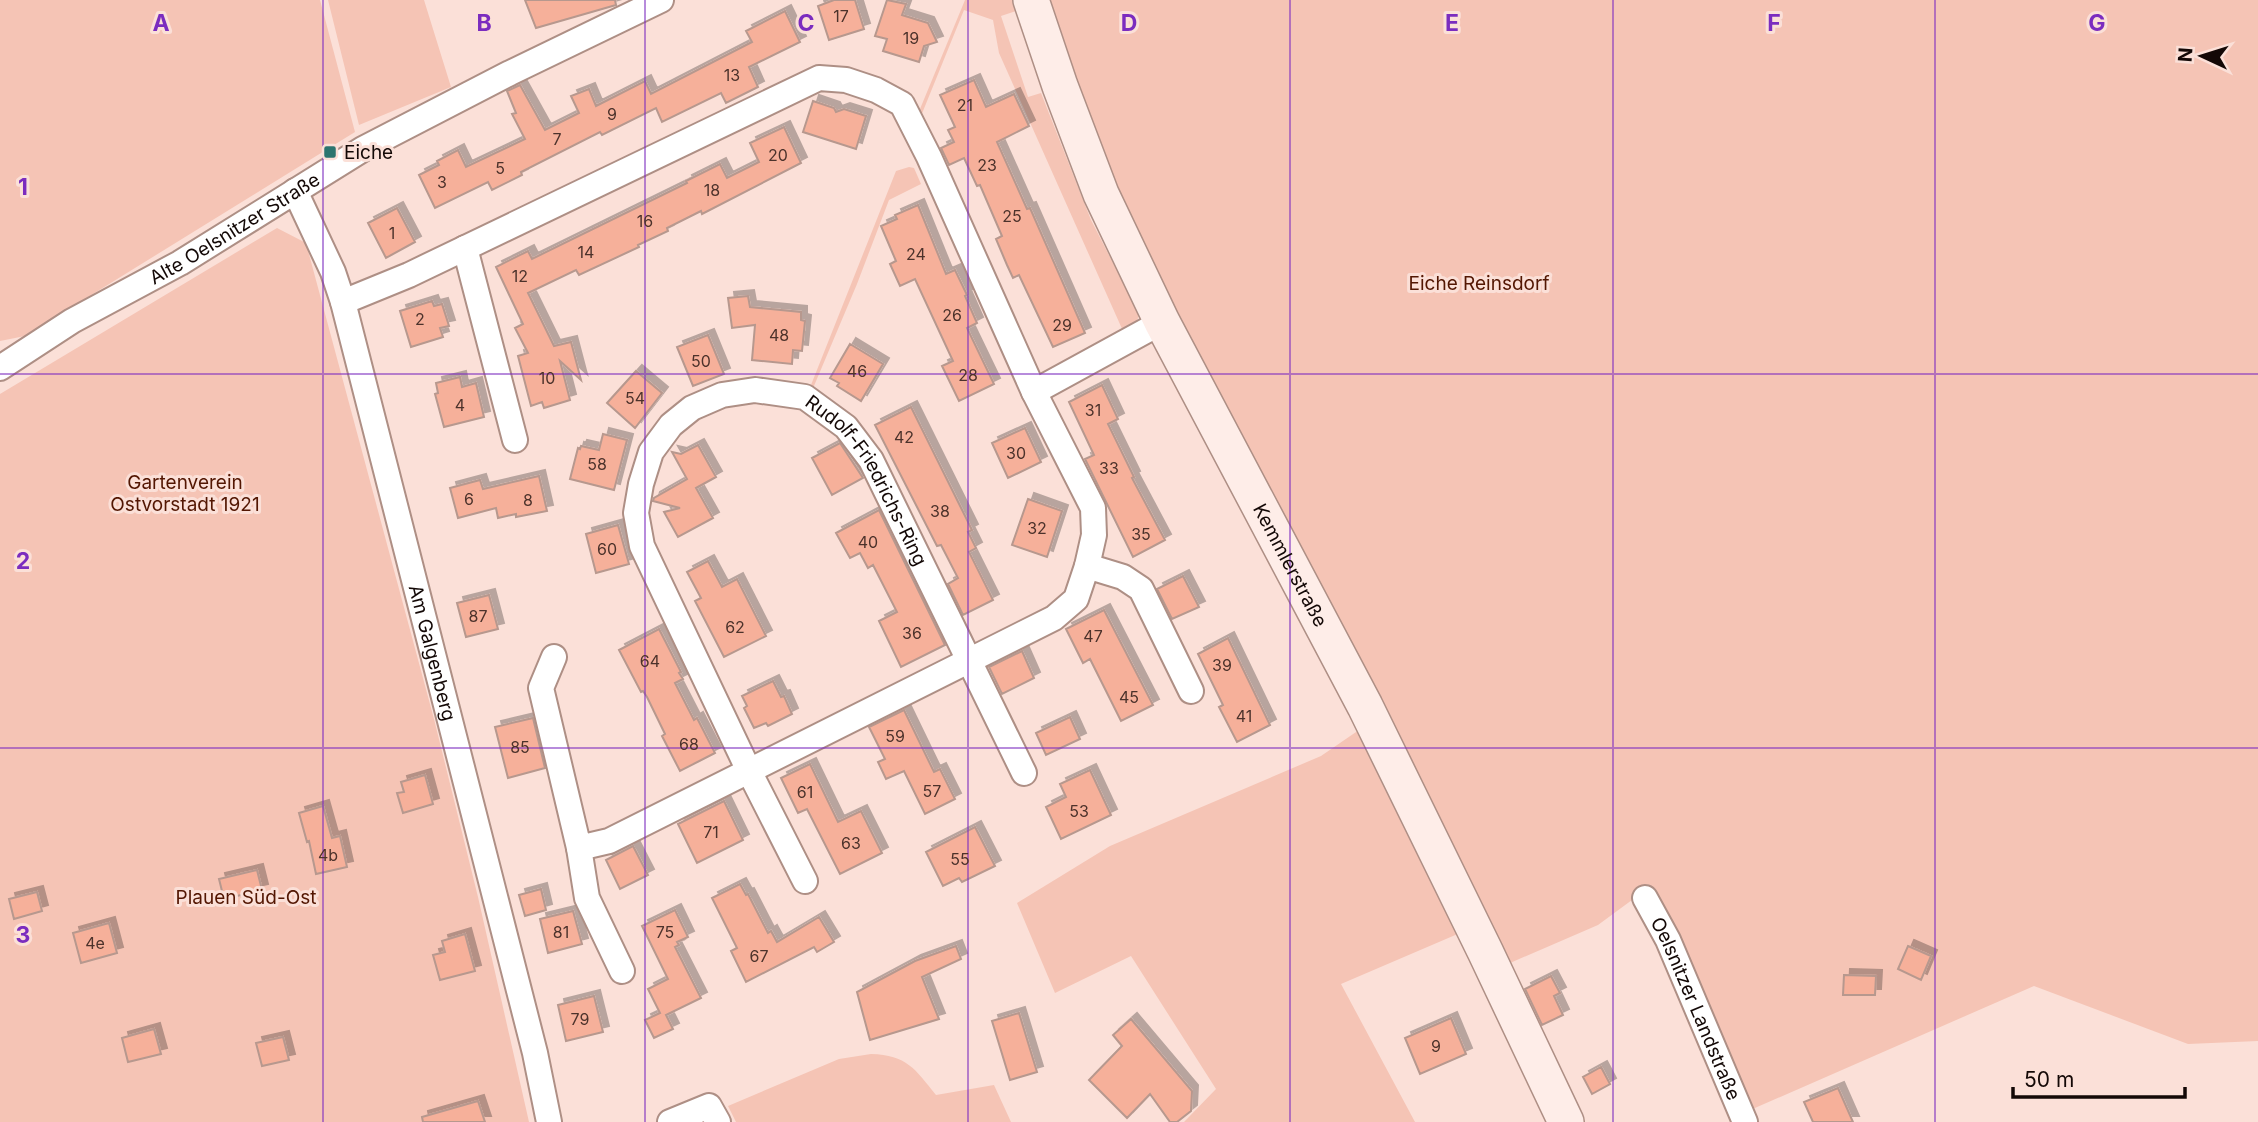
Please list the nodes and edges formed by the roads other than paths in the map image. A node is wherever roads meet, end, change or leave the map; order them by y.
1 (661, 0) edge
2 (1031, 0) edge
3 (295, 191) junction
4 (465, 248) junction
5 (344, 302) junction
6 (1162, 322) junction
7 (0, 368) edge
8 (1034, 392) junction
9 (515, 440) dead end
10 (1087, 566) junction
11 (554, 657) dead end
12 (969, 661) junction
13 (1191, 691) dead end
14 (749, 771) junction
15 (1024, 773) dead end
16 (579, 848) junction
17 (805, 881) dead end
18 (1645, 898) dead end
19 (622, 971) dead end
20 (549, 1122) edge
21 (670, 1122) edge
22 (718, 1122) edge
23 (1566, 1122) edge
24 (1745, 1122) edge

1 - 3 street, Alte Oelsnitzer Straße
2 - 6 street, Kemmlerstraße
3 - 5 street, Am Galgenberg
3 - 7 street, Alte Oelsnitzer Straße
4 - 5 street
4 - 8 street
4 - 9 street
5 - 20 street, Am Galgenberg
6 - 8 street
6 - 23 street, Kemmlerstraße
8 - 10 street
10 - 12 street
10 - 13 street
11 - 16 street
12 - 14 street
12 - 14 street, Rudolf-Friedrichs-Ring
12 - 15 street, Rudolf-Friedrichs-Ring
14 - 16 street
14 - 17 street, Rudolf-Friedrichs-Ring
16 - 19 street
18 - 24 street, Oelsnitzer Landstraße
21 - 22 street

